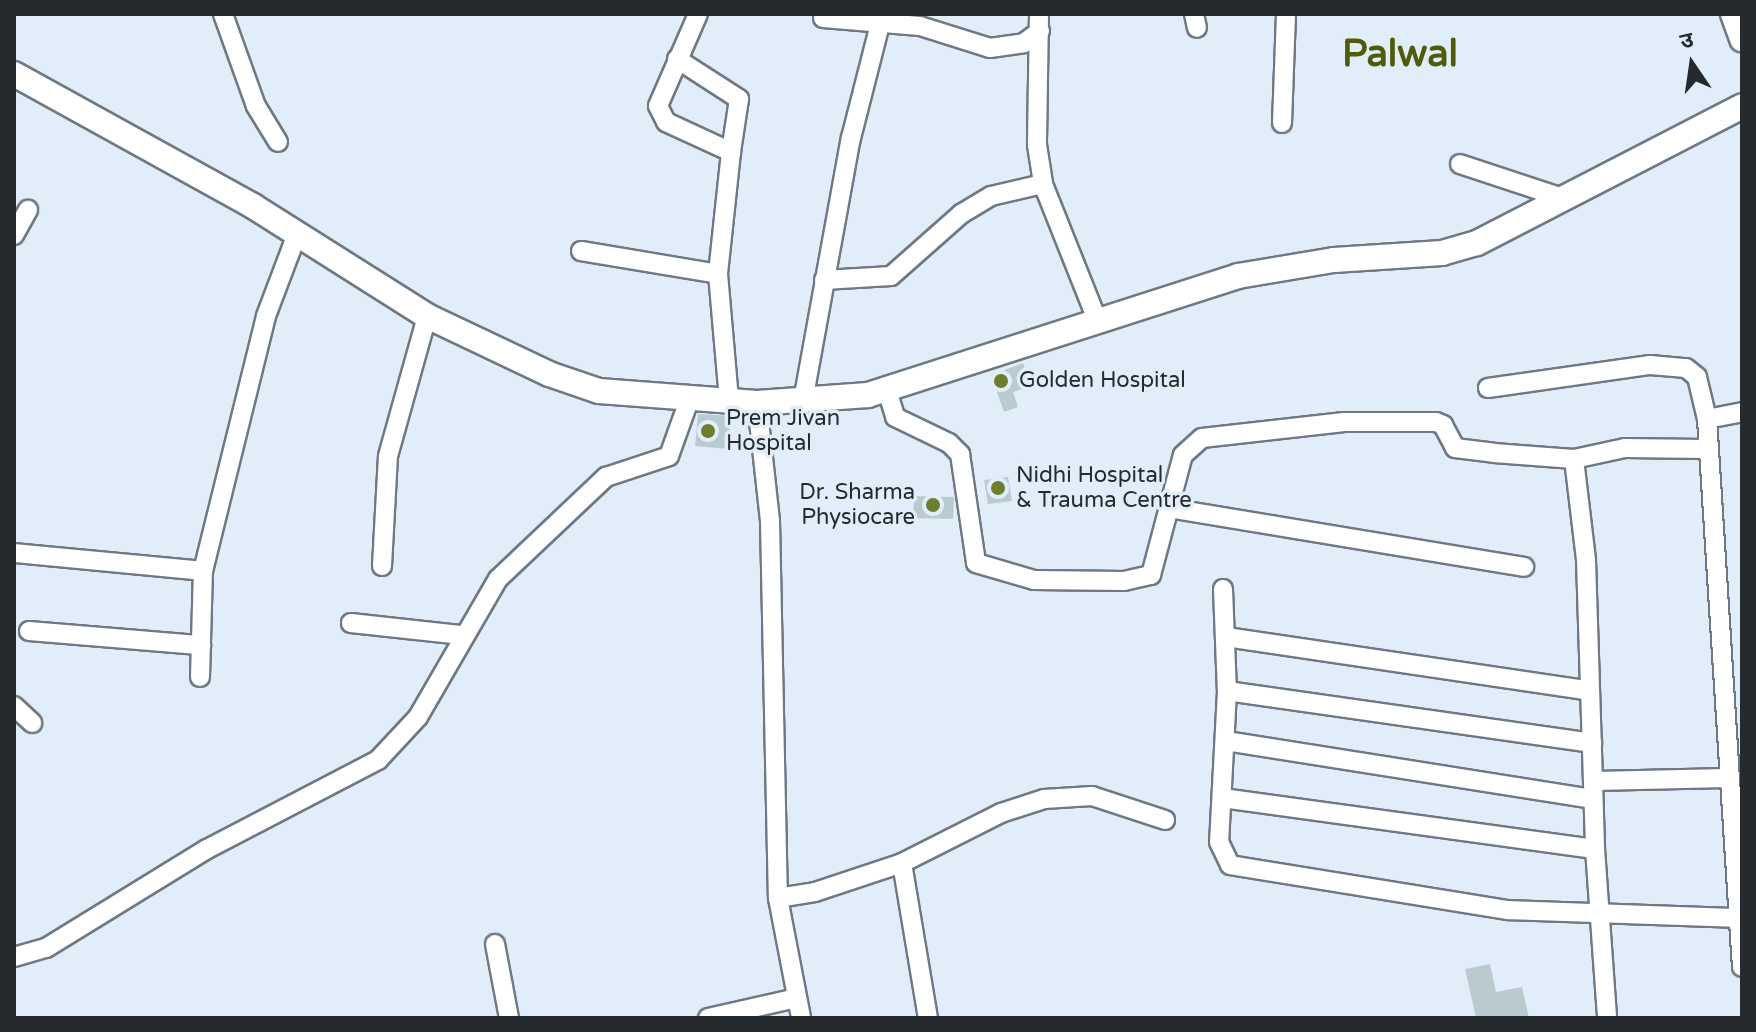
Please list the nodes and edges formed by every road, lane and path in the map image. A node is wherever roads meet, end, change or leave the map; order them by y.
1 (223, 14) edge
2 (698, 14) edge
3 (1286, 14) edge
4 (1733, 14) edge
5 (823, 18) dead end
6 (881, 20) junction
7 (1040, 23) edge
8 (1742, 39) edge
9 (677, 59) junction
10 (14, 74) edge
11 (1742, 106) edge
12 (1282, 123) dead end
13 (278, 142) dead end
14 (731, 152) junction
15 (1460, 164) dead end
16 (1043, 184) junction
17 (1563, 198) junction
18 (28, 210) dead end
19 (297, 234) junction
20 (14, 235) edge
21 (581, 251) dead end
22 (718, 274) junction
23 (824, 280) junction
24 (427, 316) junction
25 (1097, 320) junction
26 (1488, 388) dead end
27 (887, 390) junction
28 (689, 400) junction
29 (729, 400) junction
30 (803, 401) junction
31 (757, 403) junction
32 (1742, 412) edge
33 (1707, 419) junction
34 (1708, 449) junction
35 (1574, 459) junction
36 (1169, 508) junction
37 (14, 553) edge
38 (382, 566) dead end
39 (1524, 567) dead end
40 (203, 571) junction
41 (1223, 589) dead end
42 (351, 623) dead end
43 (29, 631) dead end
44 (462, 635) junction
45 (1226, 637) junction
46 (201, 645) junction
47 (200, 677) dead end
48 (1227, 691) junction
49 (1590, 691) junction
50 (1733, 695) edge
51 (14, 706) edge
52 (32, 723) dead end
53 (1226, 741) junction
54 (1592, 743) junction
55 (1729, 778) junction
56 (1593, 790) junction
57 (1222, 798) junction
58 (1165, 820) dead end
59 (1595, 849) junction
60 (902, 863) junction
61 (778, 898) junction
62 (1600, 916) junction
63 (1739, 918) junction
64 (495, 944) dead end
65 (14, 957) edge
66 (1742, 967) edge
67 (797, 998) junction
68 (509, 1018) edge
69 (708, 1018) edge
70 (801, 1018) edge
71 (928, 1018) edge
72 (1607, 1018) edge

1 - 13 street
2 - 9 street
3 - 12 street
4 - 8 main road
5 - 6 street
6 - 7 street
6 - 23 street
7 - 16 street
9 - 14 street
9 - 14 street
10 - 19 main road
11 - 17 main road
14 - 22 street
15 - 17 street
16 - 23 street
16 - 25 street
17 - 25 main road
18 - 20 street
19 - 24 main road
19 - 40 street
21 - 22 street
22 - 29 street
23 - 30 street
24 - 28 main road
24 - 38 street
25 - 27 main road
26 - 33 street
27 - 30 main road
27 - 36 street
28 - 29 main road
28 - 44 street
29 - 31 main road
30 - 31 main road
31 - 61 street
32 - 33 street
33 - 34 street
34 - 35 street
34 - 50 street
35 - 36 street
35 - 49 street
36 - 39 street
37 - 40 street
40 - 46 street
41 - 45 street
42 - 44 street
43 - 46 street
44 - 65 street
45 - 48 street
45 - 49 street
46 - 47 street
48 - 53 street
48 - 54 street
49 - 54 street
50 - 55 street
51 - 52 street
53 - 56 street
53 - 57 street
54 - 56 street
55 - 56 street
55 - 63 street
56 - 59 street
57 - 59 street
57 - 62 street
58 - 60 street
59 - 62 street
60 - 61 street
60 - 71 street
61 - 67 street
62 - 63 street
62 - 72 street
63 - 66 street
64 - 68 street
67 - 69 street
67 - 70 street

